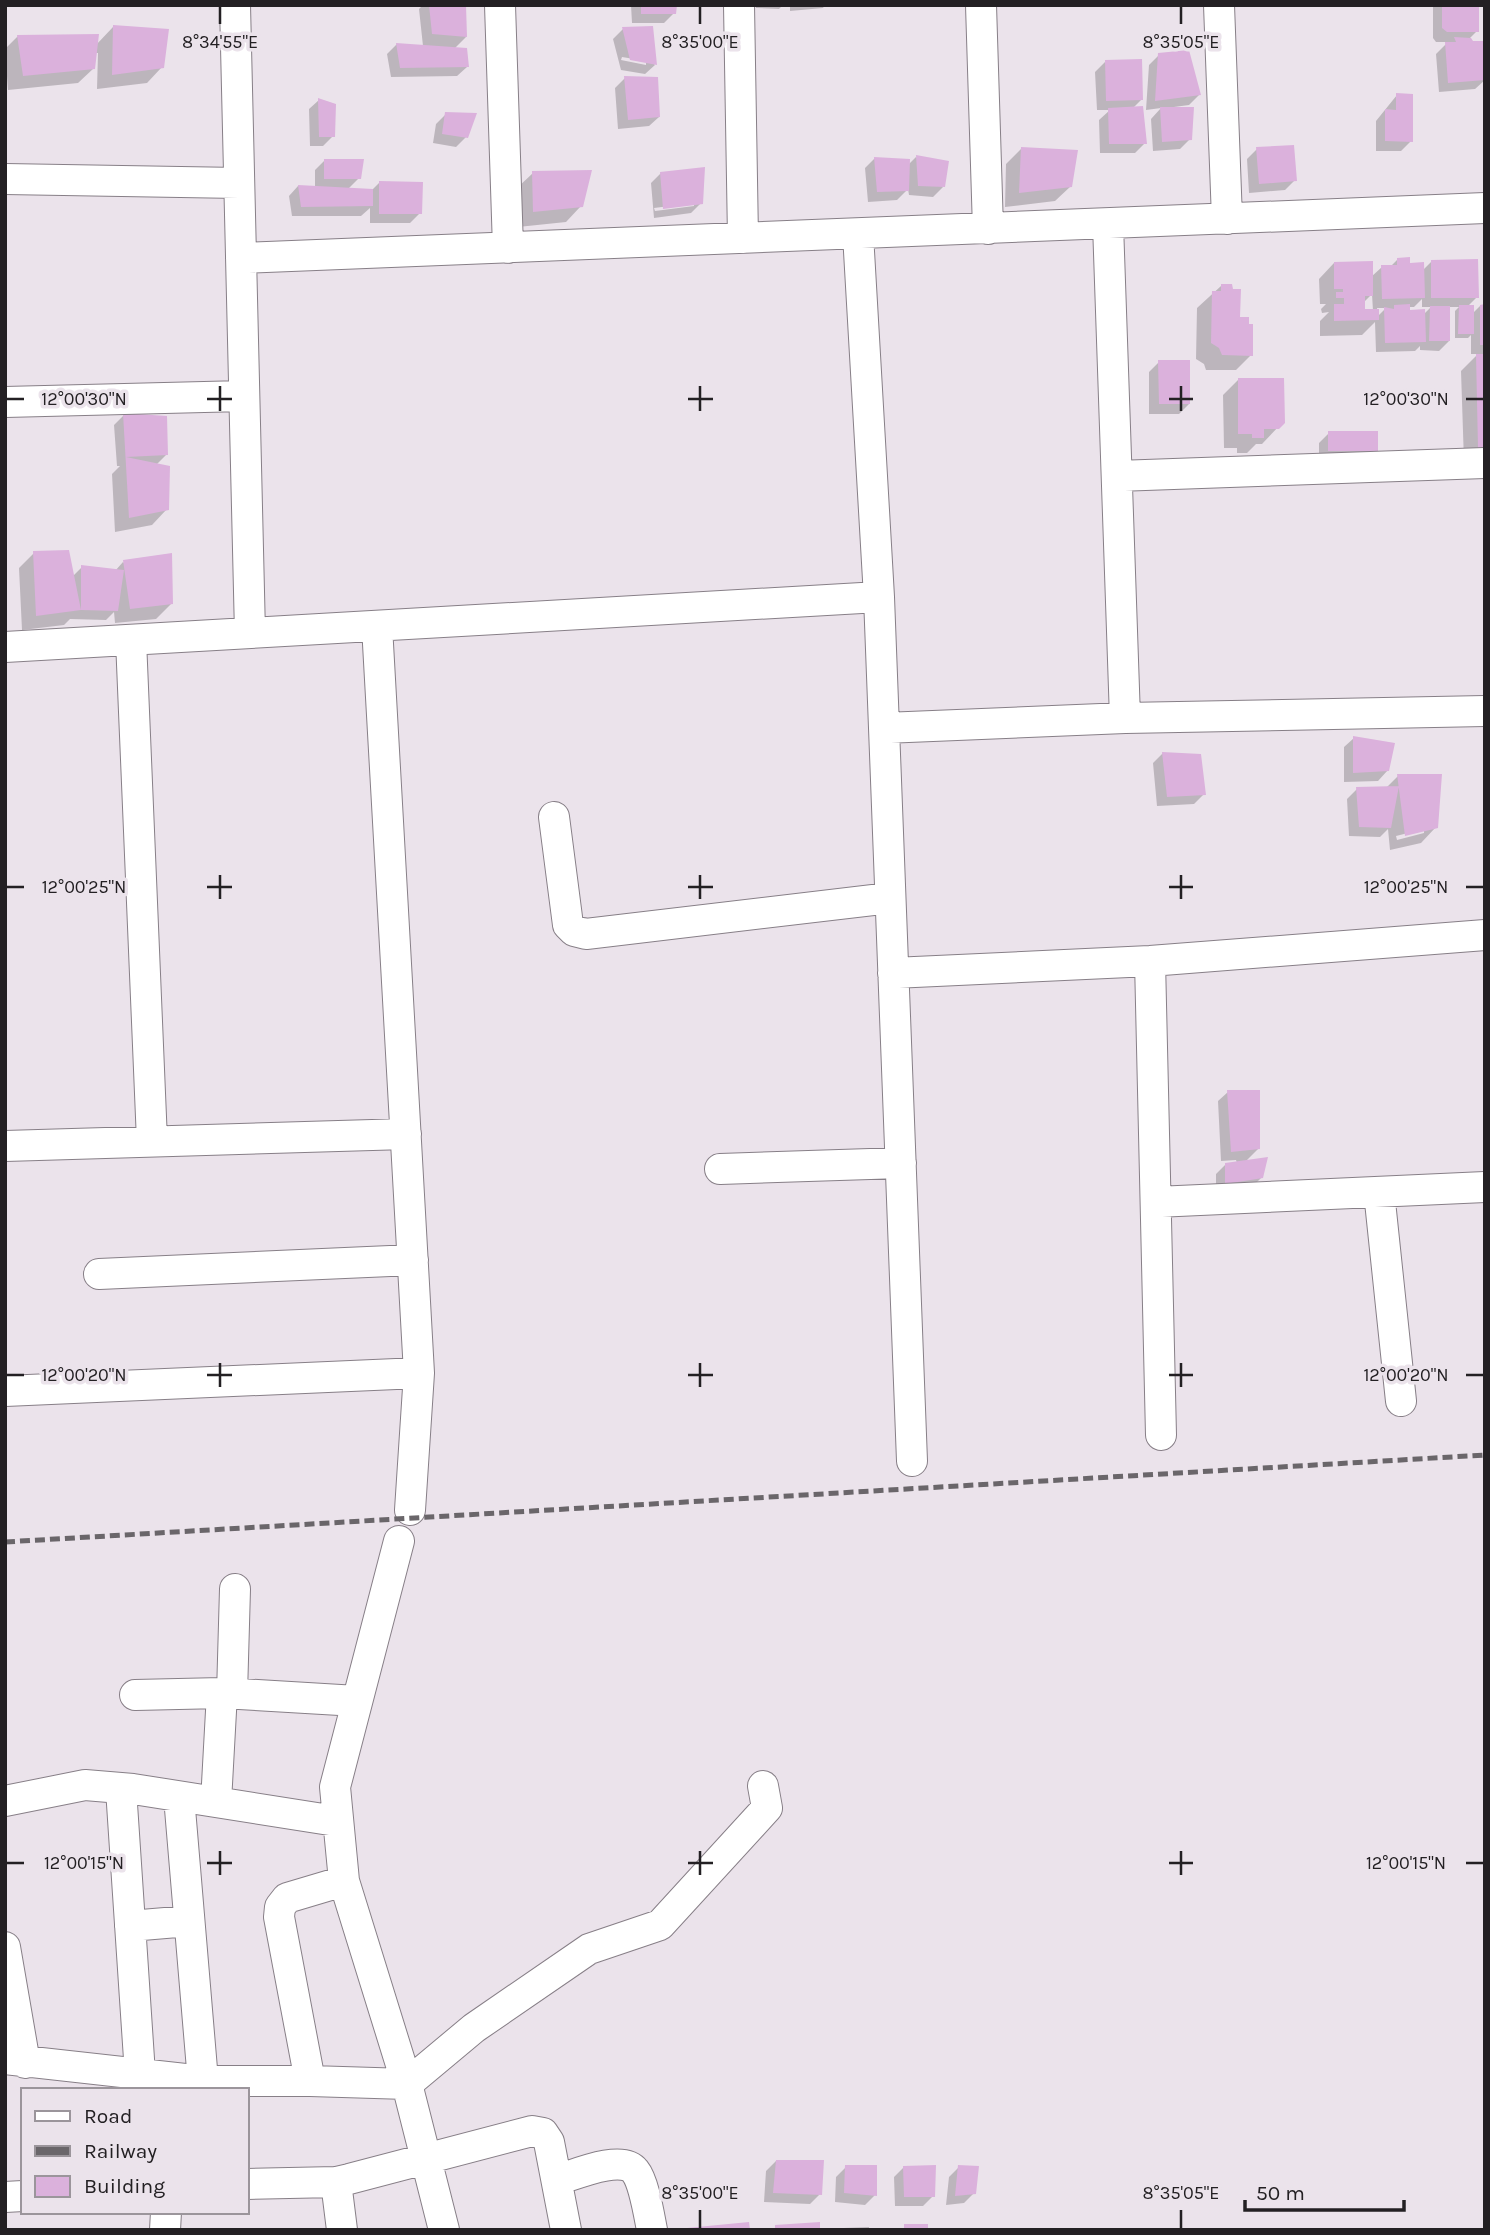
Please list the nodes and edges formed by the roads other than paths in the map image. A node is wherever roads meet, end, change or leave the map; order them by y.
1 (235, 5) edge
2 (500, 5) edge
3 (739, 5) edge
4 (981, 5) edge
5 (1219, 5) edge
6 (5, 179) edge
7 (239, 183) junction
8 (1485, 208) edge
9 (1227, 219) junction
10 (1108, 224) junction
11 (988, 229) junction
12 (858, 234) junction
13 (743, 239) junction
14 (508, 248) junction
15 (241, 258) junction
16 (244, 396) junction
17 (5, 402) edge
18 (1485, 463) edge
19 (1117, 476) junction
20 (879, 597) junction
21 (377, 626) junction
22 (250, 633) junction
23 (131, 640) junction
24 (5, 647) edge
25 (1485, 711) edge
26 (1125, 718) junction
27 (884, 728) junction
28 (555, 817) dead end
29 (890, 898) junction
30 (1485, 935) edge
31 (1150, 961) junction
32 (893, 973) junction
33 (406, 1134) junction
34 (152, 1142) junction
35 (5, 1146) edge
36 (901, 1163) junction
37 (720, 1168) dead end
38 (1485, 1187) edge
39 (1379, 1192) junction
40 (1156, 1202) junction
41 (413, 1260) junction
42 (99, 1274) dead end
43 (419, 1373) junction
44 (5, 1391) edge
45 (1401, 1401) dead end
46 (1161, 1435) dead end
47 (912, 1461) dead end
48 (410, 1510) dead end
49 (400, 1541) dead end
50 (235, 1589) dead end
51 (227, 1694) junction
52 (135, 1695) dead end
53 (357, 1701) junction
54 (764, 1786) dead end
55 (121, 1789) junction
56 (179, 1797) junction
57 (5, 1801) edge
58 (216, 1802) junction
59 (337, 1821) junction
60 (344, 1881) junction
61 (189, 1921) junction
62 (130, 1926) junction
63 (5, 1947) edge
64 (15, 2061) edge
65 (140, 2074) junction
66 (310, 2081) junction
67 (184, 2083) edge
68 (407, 2084) junction
69 (428, 2159) junction
70 (556, 2180) junction
71 (336, 2182) junction
72 (248, 2184) edge
73 (342, 2230) edge
74 (444, 2230) edge
75 (566, 2230) edge
76 (652, 2230) edge

1 - 7 street
2 - 14 street
3 - 13 street
4 - 11 street
5 - 9 street
6 - 7 street
7 - 15 street
8 - 9 street
9 - 10 street
10 - 11 street
10 - 19 street
11 - 12 street
12 - 13 street
12 - 20 street
13 - 14 street
14 - 15 street
15 - 16 street
16 - 17 street
16 - 22 street
18 - 19 street
19 - 26 street
20 - 21 street
20 - 27 street
21 - 22 street
21 - 33 street
22 - 23 street
23 - 24 street
23 - 34 street
25 - 26 street
26 - 27 street
27 - 29 street
28 - 29 street
29 - 32 street
30 - 31 street
31 - 32 street
31 - 40 street
32 - 36 street
33 - 34 street
33 - 41 street
34 - 35 street
36 - 37 street
36 - 47 street
38 - 39 street
39 - 40 street
39 - 45 street
40 - 46 street
41 - 42 street
41 - 43 street
43 - 44 street
43 - 48 street
49 - 53 street
50 - 51 street
51 - 52 street
51 - 53 street
51 - 58 street
53 - 59 street
54 - 68 street
55 - 56 street
55 - 57 street
55 - 62 street
56 - 58 street
56 - 61 street
58 - 59 street
59 - 60 street
60 - 66 street
60 - 68 street
61 - 62 street
61 - 67 street
62 - 65 street
63 - 64 street
64 - 65 street
65 - 67 street
66 - 67 street
66 - 68 street
68 - 69 street
69 - 70 street
69 - 71 street
69 - 74 street
70 - 75 street
70 - 76 street
71 - 72 street
71 - 73 street

